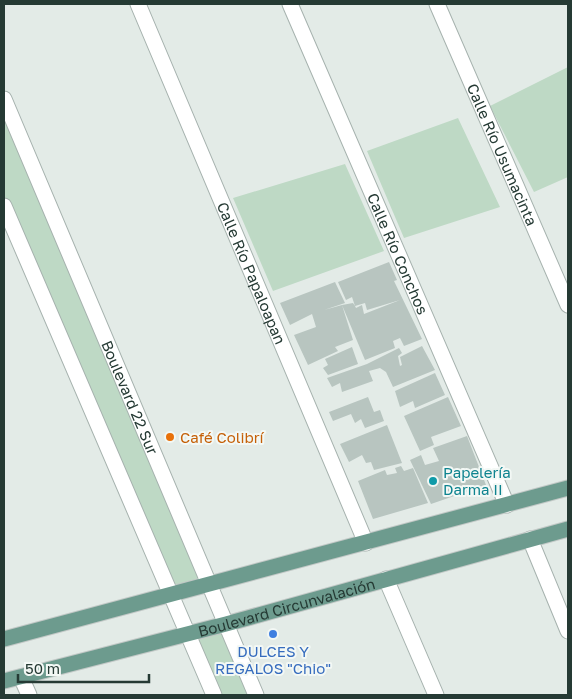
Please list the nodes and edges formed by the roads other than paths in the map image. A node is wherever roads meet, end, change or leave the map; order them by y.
1 (138, 4) edge
2 (290, 4) edge
3 (437, 4) edge
4 (4, 99) edge
5 (4, 206) edge
6 (568, 305) edge
7 (568, 488) edge
8 (507, 505) junction
9 (568, 529) edge
10 (530, 539) junction
11 (366, 543) junction
12 (386, 579) junction
13 (208, 586) junction
14 (171, 595) junction
15 (226, 624) junction
16 (568, 631) edge
17 (187, 633) junction
18 (4, 639) edge
19 (21, 677) junction
20 (4, 681) edge
21 (29, 695) edge
22 (214, 695) edge
23 (256, 695) edge
24 (436, 695) edge

1 - 11 street, Calle Río Papaloapan
2 - 8 street, Calle Río Conchos
3 - 6 street, Calle Río Usumacinta
4 - 13 street, Boulevard 22 Sur
5 - 14 street
7 - 8 main road
8 - 11 main road
9 - 10 main road, Boulevard Circunvalación
10 - 12 main road, Boulevard Circunvalación
10 - 16 street
11 - 13 main road
12 - 15 main road, Boulevard Circunvalación
12 - 24 street
13 - 14 main road
13 - 15 street, Boulevard 22 Sur
14 - 17 street
14 - 18 main road
15 - 17 main road, Boulevard Circunvalación
15 - 23 street, Boulevard 22 Sur
17 - 19 main road, Boulevard Circunvalación
17 - 22 street
19 - 20 main road, Boulevard Circunvalación
19 - 21 street

